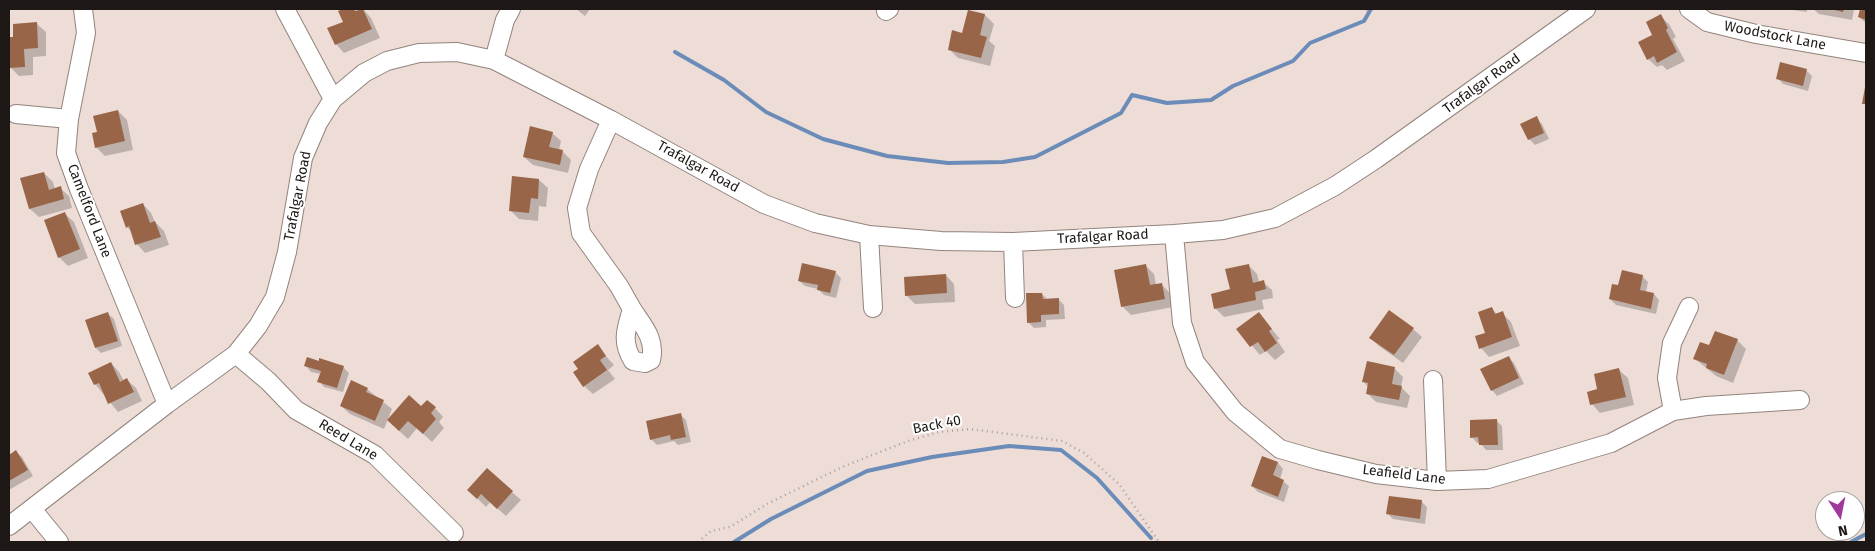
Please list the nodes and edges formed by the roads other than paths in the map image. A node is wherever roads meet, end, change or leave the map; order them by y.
1 (83, 9) edge
2 (285, 9) edge
3 (512, 9) edge
4 (1586, 9) edge
5 (1688, 9) edge
6 (1866, 53) edge
7 (494, 60) junction
8 (333, 99) junction
9 (16, 114) dead end
10 (69, 119) junction
11 (611, 120) junction
12 (1174, 234) junction
13 (869, 235) junction
14 (1013, 242) junction
15 (1014, 298) dead end
16 (1689, 307) dead end
17 (873, 308) dead end
18 (632, 309) dead end
19 (236, 354) junction
20 (1433, 380) dead end
21 (1800, 400) dead end
22 (167, 404) junction
23 (1673, 411) junction
24 (1437, 481) junction
25 (32, 509) junction
26 (9, 526) edge
27 (454, 533) dead end
28 (59, 542) edge

1 - 10 street, Camelford Lane
2 - 8 street
3 - 7 street
4 - 12 street, Trafalgar Road
5 - 6 street, Woodstock Lane
7 - 8 street, Trafalgar Road
7 - 11 street, Trafalgar Road
8 - 19 street, Trafalgar Road
9 - 10 street
10 - 22 street, Camelford Lane
11 - 13 street, Trafalgar Road
11 - 18 street
12 - 14 street, Trafalgar Road
12 - 24 street, Leafield Lane
13 - 14 street, Trafalgar Road
13 - 17 street
14 - 15 street
16 - 23 street
19 - 22 street, Trafalgar Road
19 - 27 street, Reed Lane
20 - 24 street
21 - 23 street, Leafield Lane
22 - 25 street, Trafalgar Road
23 - 24 street, Leafield Lane
25 - 26 street, Trafalgar Road
25 - 28 street

